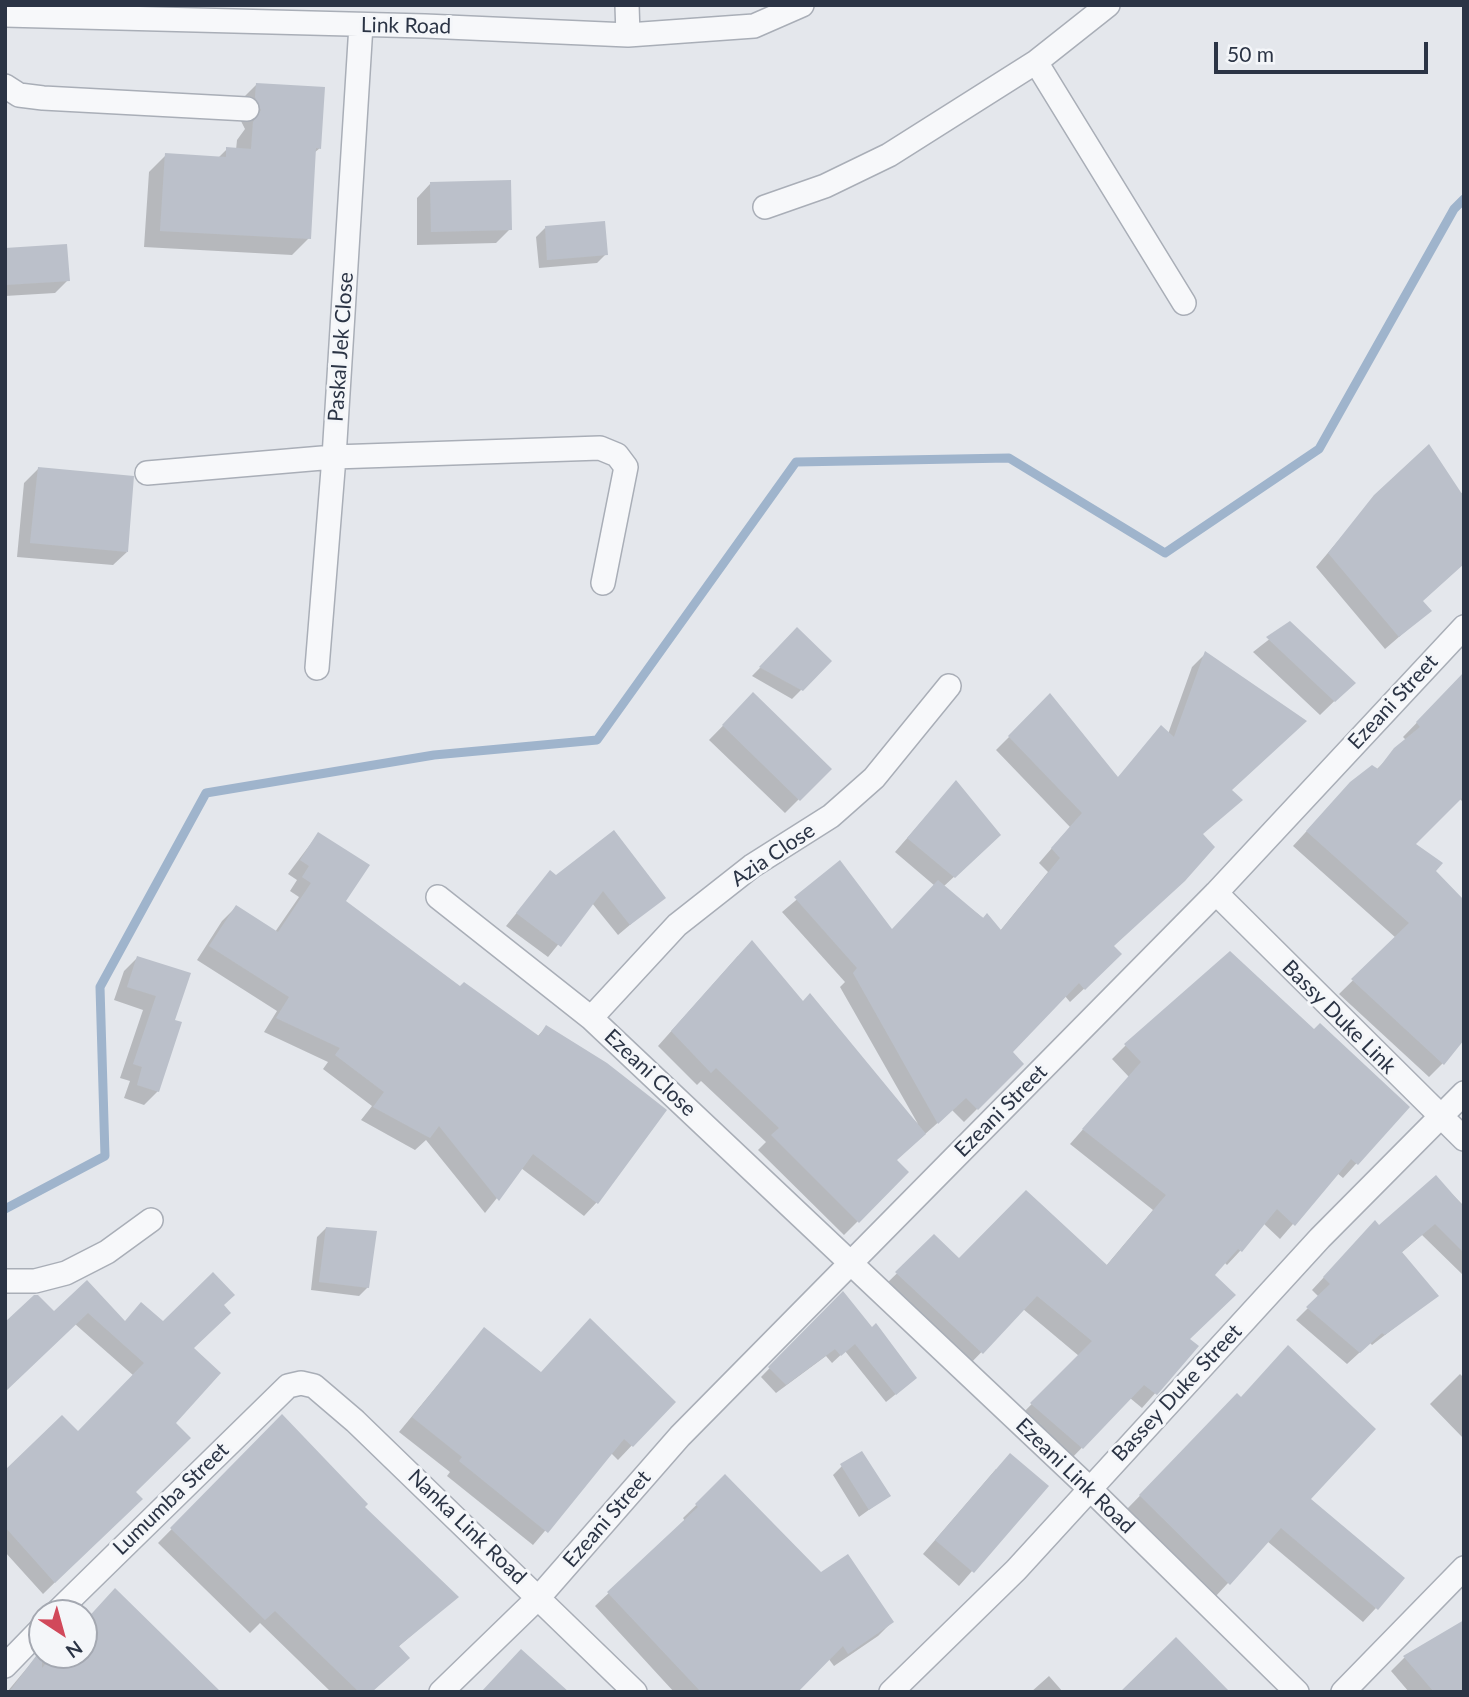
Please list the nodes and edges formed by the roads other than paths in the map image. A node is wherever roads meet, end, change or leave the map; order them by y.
1 (627, 5) edge
2 (802, 5) edge
3 (1108, 5) edge
4 (17, 11) edge
5 (361, 25) junction
6 (628, 35) junction
7 (1036, 62) junction
8 (5, 86) edge
9 (247, 109) dead end
10 (765, 206) dead end
11 (1184, 303) dead end
12 (334, 457) junction
13 (147, 473) dead end
14 (603, 583) dead end
15 (1464, 627) edge
16 (317, 668) dead end
17 (949, 686) dead end
18 (1216, 893) junction
19 (438, 897) dead end
20 (591, 1018) junction
21 (1464, 1093) edge
22 (1441, 1117) junction
23 (1464, 1139) edge
24 (151, 1220) dead end
25 (851, 1263) junction
26 (5, 1281) edge
27 (288, 1386) joint
28 (1089, 1488) junction
29 (1464, 1568) edge
30 (540, 1596) junction
31 (70, 1599) edge
32 (28, 1642) edge
33 (5, 1666) edge
34 (441, 1692) edge
35 (635, 1692) edge
36 (891, 1692) edge
37 (1297, 1692) edge
38 (1343, 1692) edge

1 - 6 street
2 - 6 street, Link Road
3 - 7 street
4 - 5 street, Link Road
5 - 6 street, Link Road
5 - 12 street, Paskal Jek Close
7 - 10 street
7 - 11 street
8 - 9 street
12 - 13 street
12 - 14 street
12 - 16 street, Paskal Jek Close
15 - 18 street, Ezeani Street
17 - 20 street, Azia Close
18 - 22 street, Bassy Duke Link
18 - 25 street, Ezeani Street
19 - 20 street, Ezeani Close
20 - 25 street, Ezeani Close
21 - 22 street, Bassey Duke Street
22 - 23 street, Bassy Duke Link
22 - 28 street, Bassey Duke Street
24 - 26 street
25 - 28 street, Ezeani Link Road
25 - 30 street, Ezeani Street
27 - 30 street, Nanka Link Road
27 - 31 street, Lumumba Street
28 - 36 street, Bassey Duke Street
28 - 37 street, Ezeani Link Road
29 - 38 street
30 - 34 street, Ezeani Street
30 - 35 street, Nanka Link Road
32 - 33 street

